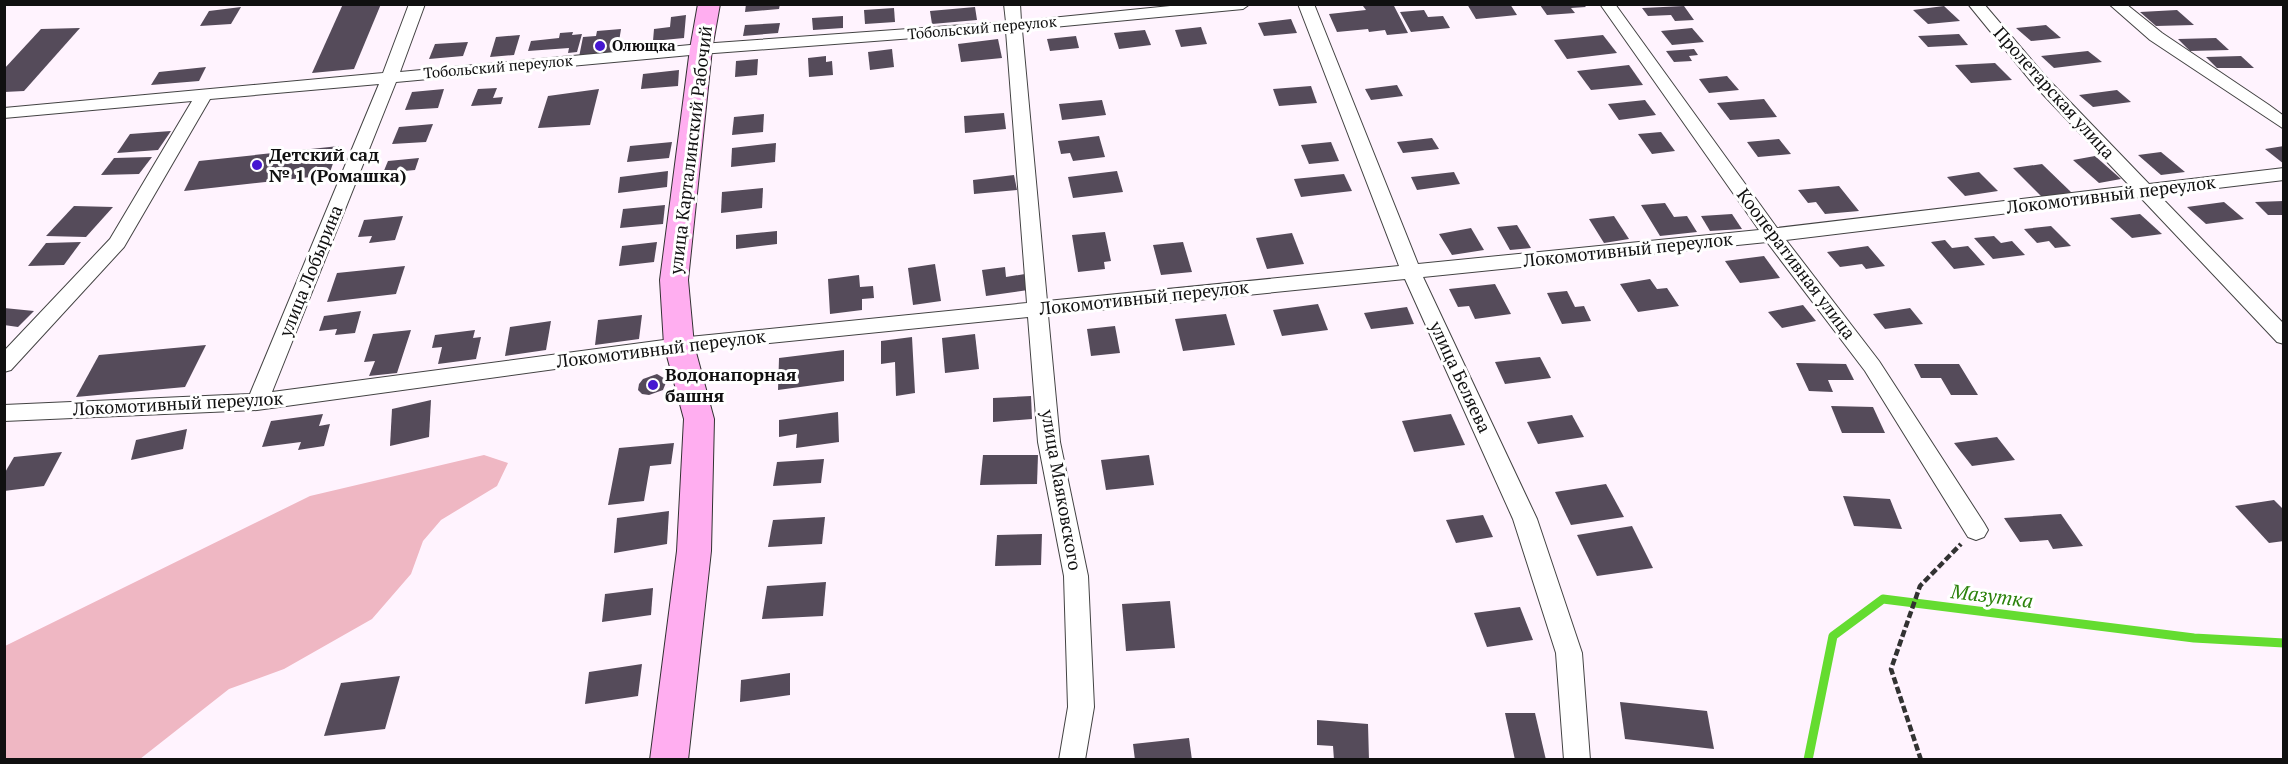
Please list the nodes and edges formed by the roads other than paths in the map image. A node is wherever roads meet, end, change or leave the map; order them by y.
1 (417, 4) edge
2 (709, 4) edge
3 (1012, 4) edge
4 (1243, 4) edge
5 (1306, 4) edge
6 (1607, 4) edge
7 (1975, 4) edge
8 (2116, 4) edge
9 (1015, 26) junction
10 (701, 49) junction
11 (390, 77) junction
12 (204, 93) junction
13 (4, 113) edge
14 (2283, 124) edge
15 (2283, 174) edge
16 (2144, 192) junction
17 (1772, 235) junction
18 (1410, 271) junction
19 (1037, 308) junction
20 (2283, 337) edge
21 (679, 345) junction
22 (4, 365) edge
23 (257, 402) junction
24 (4, 413) edge
25 (1976, 530) road end
26 (669, 759) edge
27 (1072, 759) edge
28 (1577, 759) edge

1 - 11 street, улица Лобырина
2 - 10 street, улица Карталинский Рабочий
3 - 9 street, улица Маяковского
4 - 9 street, Тобольский переулок
5 - 18 street, улица Беляева
6 - 17 street, Кооперативная улица
7 - 16 street, Пролетарская улица
8 - 14 street
9 - 10 street, Тобольский переулок
9 - 19 street, улица Маяковского
10 - 11 street, Тобольский переулок
10 - 21 street, улица Карталинский Рабочий
11 - 12 street, Тобольский переулок
11 - 23 street, улица Лобырина
12 - 13 street, Тобольский переулок
12 - 22 street
15 - 16 street, Локомотивный переулок
16 - 17 street, Локомотивный переулок
16 - 20 street, Пролетарская улица
17 - 18 street, Локомотивный переулок
17 - 25 street, Кооперативная улица
18 - 19 street, Локомотивный переулок
18 - 28 street, улица Беляева
19 - 21 street, Локомотивный переулок
19 - 27 street, улица Маяковского
21 - 23 street, Локомотивный переулок
21 - 26 street, улица Карталинский Рабочий
23 - 24 street, Локомотивный переулок

